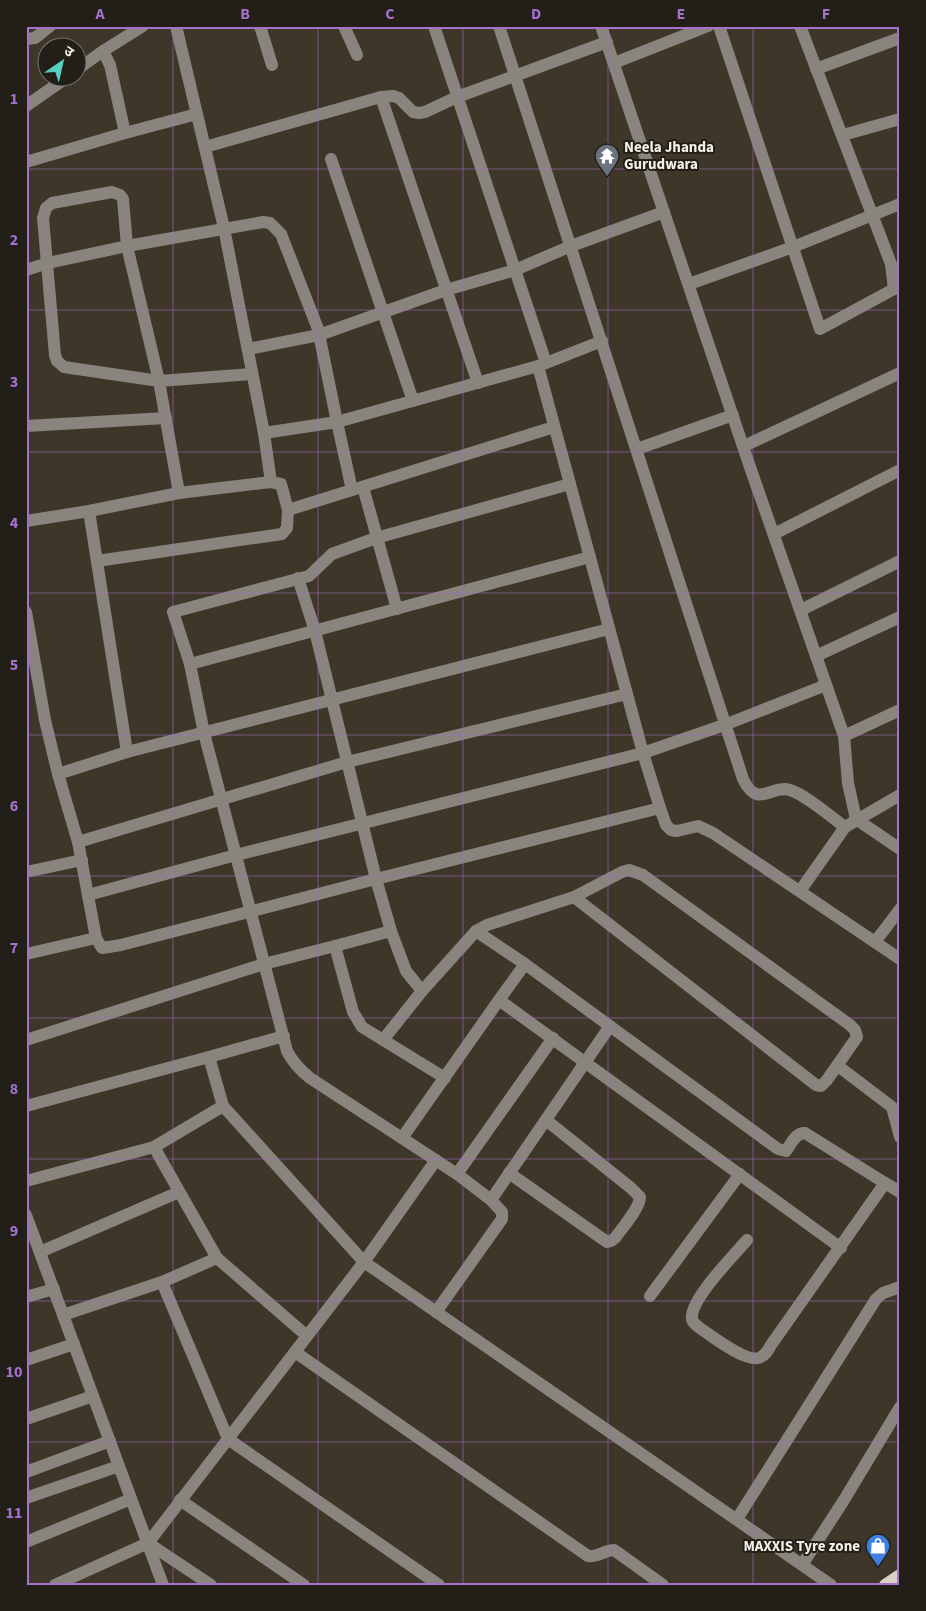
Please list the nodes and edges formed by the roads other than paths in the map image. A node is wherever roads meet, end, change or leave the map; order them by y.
1 (50, 26) edge
2 (143, 26) edge
3 (260, 26) edge
4 (344, 26) edge
5 (434, 26) edge
6 (499, 26) edge
7 (601, 26) edge
8 (708, 26) edge
9 (719, 26) edge
10 (800, 26) edge
11 (180, 27) edge
12 (900, 38) edge
13 (26, 39) edge
14 (606, 42) junction
15 (103, 50) junction
16 (356, 55) dead end
17 (88, 61) edge
18 (614, 63) junction
19 (272, 65) dead end
20 (816, 69) junction
21 (516, 76) junction
22 (52, 88) edge
23 (381, 97) junction
24 (458, 97) junction
25 (26, 106) edge
26 (197, 114) junction
27 (900, 119) edge
28 (125, 133) junction
29 (843, 135) junction
30 (205, 147) junction
31 (332, 159) dead end
32 (26, 162) edge
33 (900, 204) edge
34 (664, 212) junction
35 (873, 216) junction
36 (224, 228) junction
37 (127, 246) junction
38 (571, 246) junction
39 (793, 247) junction
40 (48, 263) junction
41 (26, 270) edge
42 (515, 270) junction
43 (689, 284) junction
44 (897, 289) edge
45 (446, 290) junction
46 (383, 312) junction
47 (319, 335) junction
48 (602, 341) junction
49 (248, 349) junction
50 (542, 365) junction
51 (900, 373) edge
52 (252, 374) junction
53 (158, 381) junction
54 (478, 383) junction
55 (414, 401) junction
56 (733, 415) junction
57 (166, 418) junction
58 (337, 422) junction
59 (26, 426) edge
60 (554, 427) junction
61 (264, 433) junction
62 (744, 446) junction
63 (637, 449) junction
64 (900, 470) edge
65 (271, 482) junction
66 (570, 484) junction
67 (357, 489) junction
68 (179, 493) junction
69 (288, 510) junction
70 (89, 512) junction
71 (26, 521) edge
72 (774, 534) junction
73 (376, 538) junction
74 (590, 557) junction
75 (900, 560) edge
76 (97, 561) junction
77 (298, 578) junction
78 (397, 609) junction
79 (801, 610) junction
80 (26, 612) edge
81 (900, 617) edge
82 (609, 629) junction
83 (315, 630) junction
84 (816, 656) junction
85 (190, 664) junction
86 (826, 685) junction
87 (626, 694) junction
88 (331, 700) junction
89 (900, 710) edge
90 (726, 724) junction
91 (204, 732) junction
92 (844, 736) junction
93 (127, 752) junction
94 (643, 752) junction
95 (347, 762) junction
96 (58, 774) junction
97 (900, 795) edge
98 (222, 800) junction
99 (660, 808) junction
100 (363, 823) junction
101 (850, 823) junction
102 (78, 842) junction
103 (900, 850) edge
104 (236, 855) junction
105 (82, 860) junction
106 (26, 872) edge
107 (376, 879) junction
108 (800, 891) junction
109 (88, 896) junction
110 (574, 898) junction
111 (900, 909) edge
112 (251, 912) junction
113 (391, 931) junction
114 (476, 931) junction
115 (96, 938) junction
116 (875, 942) junction
117 (335, 946) junction
118 (26, 954) edge
119 (900, 959) edge
120 (264, 964) junction
121 (525, 964) junction
122 (422, 990) junction
123 (499, 1000) junction
124 (610, 1026) junction
125 (284, 1036) junction
126 (553, 1038) junction
127 (26, 1040) edge
128 (383, 1040) junction
129 (209, 1058) junction
130 (586, 1062) junction
131 (838, 1066) junction
132 (445, 1078) junction
133 (26, 1106) edge
134 (223, 1106) junction
135 (546, 1120) junction
136 (900, 1137) edge
137 (402, 1138) junction
138 (154, 1147) junction
139 (436, 1160) junction
140 (457, 1174) junction
141 (509, 1174) junction
142 (740, 1174) junction
143 (26, 1181) edge
144 (885, 1183) junction
145 (179, 1192) junction
146 (900, 1192) edge
147 (491, 1200) junction
148 (28, 1223) edge
149 (746, 1240) dead end
150 (841, 1248) junction
151 (40, 1252) junction
152 (216, 1258) junction
153 (364, 1262) junction
154 (162, 1282) junction
155 (900, 1287) edge
156 (54, 1289) junction
157 (650, 1296) dead end
158 (26, 1298) edge
159 (436, 1312) junction
160 (63, 1315) junction
161 (307, 1336) junction
162 (74, 1344) junction
163 (295, 1352) junction
164 (26, 1360) edge
165 (93, 1396) junction
166 (900, 1407) edge
167 (26, 1419) edge
168 (228, 1439) junction
169 (110, 1442) junction
170 (119, 1466) junction
171 (26, 1472) edge
172 (26, 1498) edge
173 (131, 1499) junction
174 (180, 1500) junction
175 (737, 1519) junction
176 (26, 1542) edge
177 (148, 1542) junction
178 (802, 1565) junction
179 (900, 1575) edge
180 (290, 1580) edge
181 (55, 1585) edge
182 (163, 1585) edge
183 (211, 1585) edge
184 (304, 1585) edge
185 (439, 1585) edge
186 (663, 1585) edge
187 (831, 1585) edge
188 (885, 1585) edge

1 - 13 street
2 - 15 street
3 - 19 street
4 - 16 street
5 - 24 street
6 - 21 street
7 - 14 street
8 - 18 street
9 - 39 street
10 - 20 street
11 - 26 street
12 - 20 street
14 - 18 street
14 - 21 street
15 - 17 street
15 - 28 street
18 - 34 street
20 - 29 street
21 - 24 street
21 - 38 street
22 - 25 street
23 - 24 street
23 - 30 street
23 - 45 street
24 - 42 street
26 - 28 street
26 - 30 street
27 - 29 street
28 - 32 street
29 - 35 street
30 - 36 street
31 - 46 street
33 - 35 street
34 - 38 street
34 - 43 street
35 - 39 street
35 - 44 street
36 - 37 street
36 - 47 street
36 - 49 street
37 - 40 street
37 - 40 street
37 - 53 street
38 - 42 street
38 - 48 street
39 - 43 street
39 - 44 street
40 - 41 street
40 - 53 street
42 - 45 street
42 - 50 street
43 - 56 street
45 - 46 street
45 - 54 street
46 - 47 street
46 - 55 street
47 - 49 street
47 - 58 street
48 - 50 street
48 - 63 street
49 - 52 street
50 - 54 street
50 - 60 street
51 - 62 street
52 - 53 street
52 - 61 street
53 - 57 street
54 - 55 street
55 - 58 street
56 - 62 street
56 - 63 street
57 - 59 street
57 - 68 street
58 - 61 street
58 - 67 street
60 - 66 street
60 - 67 street
61 - 65 street
62 - 72 street
63 - 90 street
64 - 72 street
65 - 68 street
65 - 69 street
66 - 73 street
66 - 74 street
67 - 69 street
67 - 73 street
68 - 70 street
69 - 76 street
70 - 71 street
70 - 76 street
72 - 79 street
73 - 77 street
73 - 78 street
74 - 78 street
74 - 82 street
75 - 79 street
76 - 93 street
77 - 83 street
77 - 85 street
78 - 83 street
79 - 84 street
80 - 96 street
81 - 84 street
82 - 87 street
82 - 88 street
83 - 85 street
83 - 88 street
84 - 86 street
85 - 91 street
86 - 90 street
86 - 92 street
87 - 94 street
87 - 95 street
88 - 91 street
88 - 95 street
89 - 92 street
90 - 94 street
90 - 101 street
91 - 93 street
91 - 98 street
92 - 101 street
93 - 96 street
94 - 99 street
94 - 100 street
95 - 98 street
95 - 100 street
96 - 102 street
97 - 101 street
98 - 102 street
98 - 104 street
99 - 107 street
99 - 108 street
100 - 104 street
100 - 107 street
101 - 103 street
101 - 108 street
102 - 105 street
104 - 109 street
104 - 112 street
105 - 106 street
105 - 109 street
107 - 112 street
107 - 113 street
108 - 116 street
109 - 115 street
110 - 114 street
110 - 131 street
110 - 131 street
111 - 116 street
112 - 115 street
112 - 120 street
113 - 117 street
113 - 122 street
114 - 121 street
114 - 122 street
115 - 118 street
116 - 119 street
117 - 120 street
117 - 128 street
120 - 125 street
120 - 127 street
121 - 123 street
121 - 124 street
122 - 128 street
123 - 126 street
123 - 132 street
124 - 130 street
124 - 144 street
125 - 129 street
125 - 137 street
126 - 130 street
126 - 140 street
128 - 132 street
129 - 133 street
129 - 134 street
130 - 135 street
130 - 142 street
131 - 136 street
132 - 137 street
134 - 138 street
134 - 153 street
135 - 141 street
135 - 141 street
137 - 139 street
138 - 143 street
138 - 145 street
139 - 140 street
139 - 153 street
140 - 147 street
141 - 147 street
142 - 150 street
142 - 157 street
144 - 146 street
144 - 150 street
145 - 151 street
145 - 152 street
147 - 159 street
148 - 151 street
149 - 150 street
151 - 156 street
152 - 154 street
152 - 161 street
153 - 159 street
153 - 161 street
154 - 160 street
154 - 168 street
155 - 175 street
156 - 158 street
156 - 160 street
159 - 175 street
160 - 162 street
161 - 163 street
162 - 164 street
162 - 165 street
163 - 168 street
163 - 186 street
165 - 167 street
165 - 169 street
166 - 178 street
168 - 174 street
168 - 185 street
169 - 170 street
169 - 171 street
170 - 172 street
170 - 173 street
173 - 176 street
173 - 177 street
174 - 177 street
174 - 180 street
175 - 178 street
177 - 181 street
177 - 182 street
177 - 183 street
178 - 187 street
179 - 188 main road
180 - 184 street

